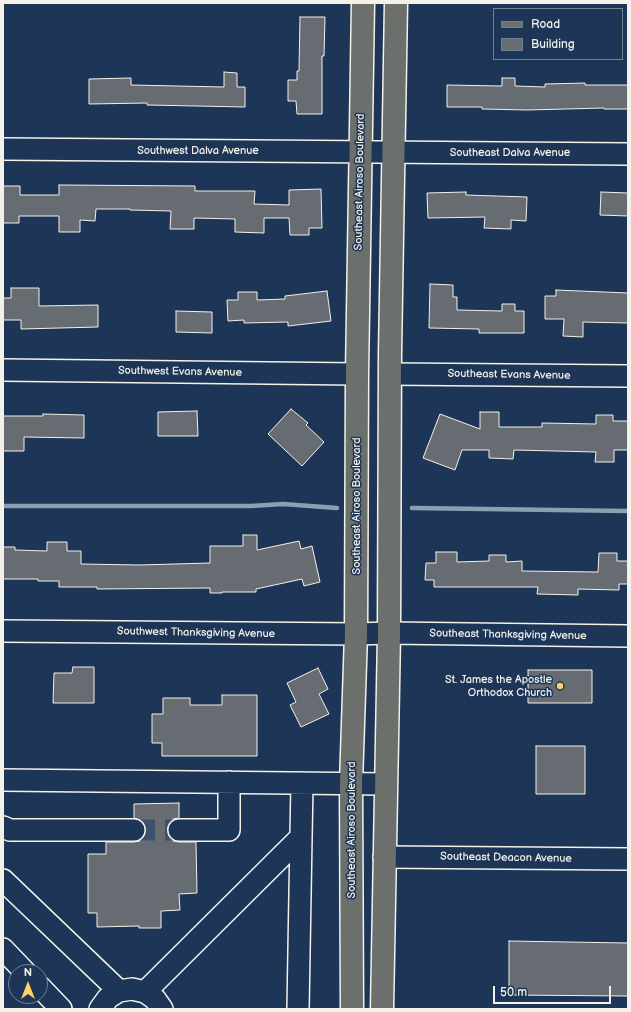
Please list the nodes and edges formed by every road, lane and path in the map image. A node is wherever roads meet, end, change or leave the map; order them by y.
1 (363, 3) edge
2 (396, 3) edge
3 (3, 149) edge
4 (361, 152) junction
5 (393, 152) junction
6 (628, 154) edge
7 (3, 370) edge
8 (357, 374) junction
9 (390, 374) junction
10 (628, 376) edge
11 (3, 631) edge
12 (389, 633) junction
13 (356, 634) junction
14 (628, 636) edge
15 (3, 780) edge
16 (229, 782) junction
17 (302, 783) junction
18 (351, 783) junction
19 (386, 784) junction
20 (3, 827) edge
21 (134, 830) tunnel mouth
22 (179, 830) tunnel mouth
23 (300, 837) junction
24 (384, 857) junction
25 (628, 859) edge
26 (3, 880) edge
27 (3, 949) edge
28 (17, 964) edge
29 (119, 991) junction
30 (145, 992) junction
31 (48, 995) edge
32 (61, 1009) edge
33 (100, 1009) edge
34 (162, 1009) edge
35 (298, 1009) edge
36 (352, 1009) edge
37 (382, 1009) edge

1 - 4 main road, Southeast Airoso Boulevard
2 - 5 main road
3 - 4 street, Southwest Dalva Avenue
4 - 5 street, Southwest Dalva Avenue
4 - 8 main road, Southeast Airoso Boulevard
5 - 6 street, Southeast Dalva Avenue
5 - 9 main road
7 - 8 street, Southwest Evans Avenue
8 - 13 main road, Southeast Airoso Boulevard
9 - 10 street, Southeast Evans Avenue
9 - 12 main road
11 - 13 street, Southwest Thanksgiving Avenue
12 - 13 street, Southwest Thanksgiving Avenue
12 - 14 street, Southeast Thanksgiving Avenue
12 - 19 main road
13 - 18 main road, Southeast Airoso Boulevard
15 - 16 street
16 - 17 street
16 - 22 street
17 - 18 street
17 - 23 street
18 - 19 street
18 - 36 main road, Southeast Airoso Boulevard
19 - 24 main road
20 - 21 street
23 - 30 street
23 - 35 street
24 - 25 street, Southeast Deacon Avenue
24 - 37 main road
26 - 29 street
27 - 28 street
29 - 30 street
29 - 33 street
30 - 34 street
31 - 32 street

